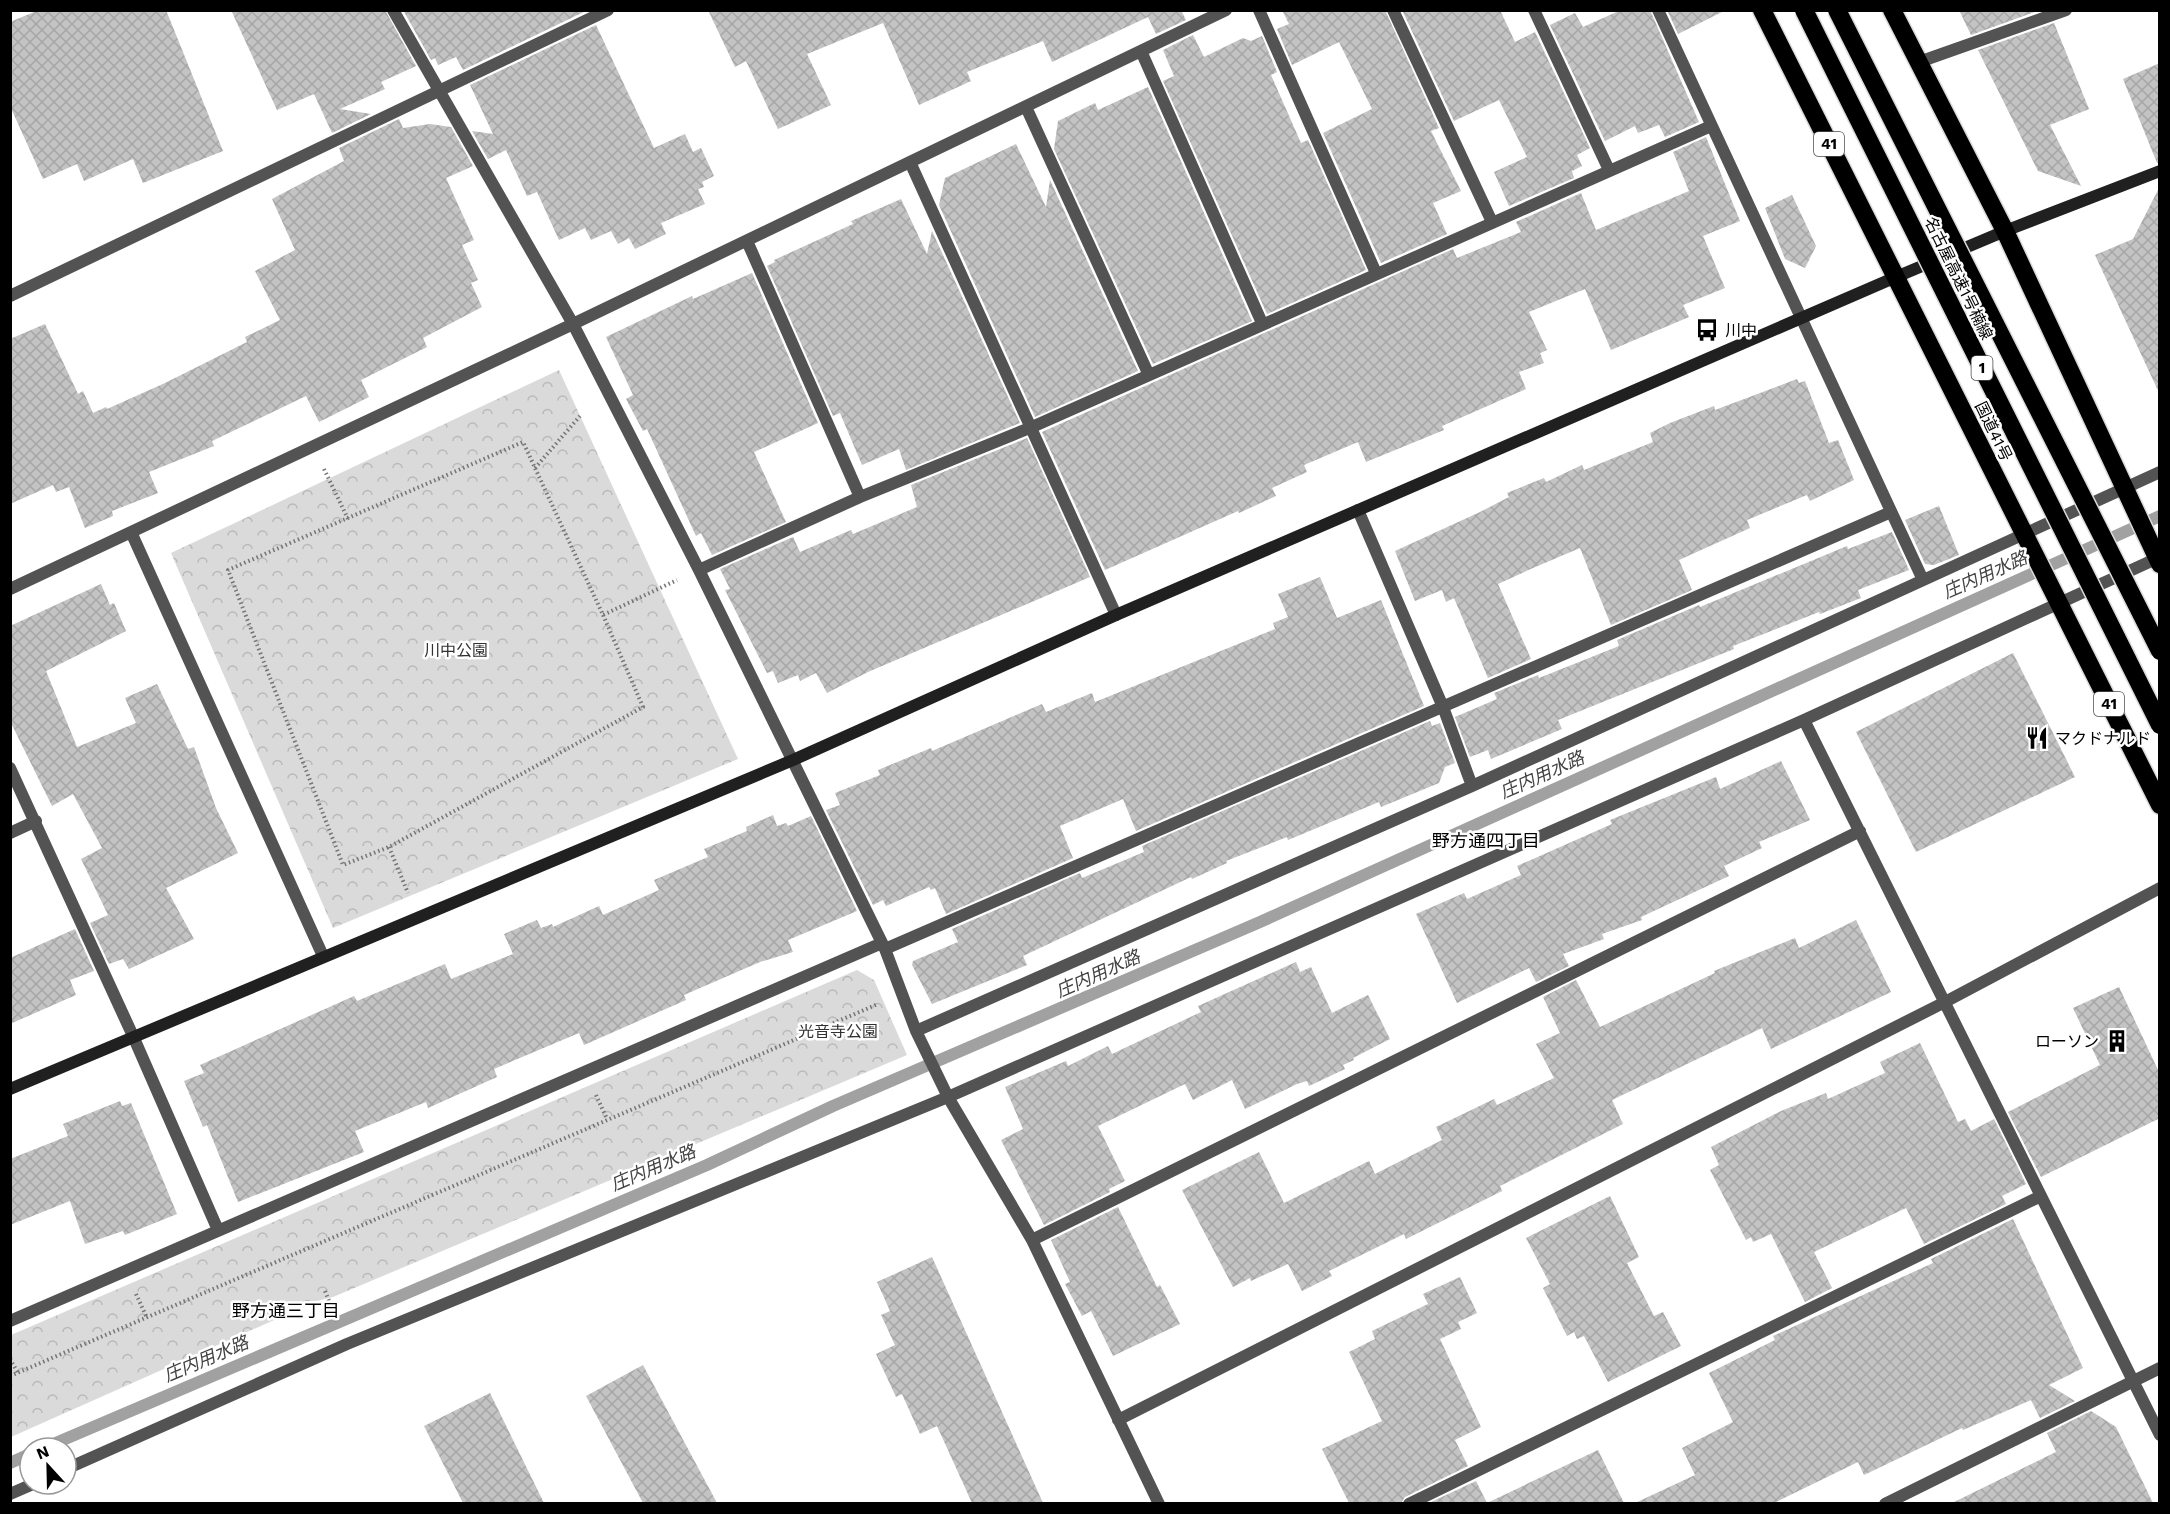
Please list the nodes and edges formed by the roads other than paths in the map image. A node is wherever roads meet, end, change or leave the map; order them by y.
1 (393, 10) edge
2 (608, 10) edge
3 (1226, 10) edge
4 (1259, 10) edge
5 (1393, 10) edge
6 (1534, 10) edge
7 (1658, 10) edge
8 (1762, 10) edge
9 (1804, 10) edge
10 (1837, 10) edge
11 (1892, 10) edge
12 (2066, 10) edge
13 (1141, 51) junction
14 (1919, 62) junction
15 (441, 92) junction
16 (1026, 107) junction
17 (1711, 126) junction
18 (910, 162) junction
19 (1609, 170) junction
20 (2160, 171) edge
21 (1492, 222) junction
22 (2006, 231) junction
23 (747, 241) junction
24 (1376, 273) junction
25 (1896, 277) junction
26 (10, 296) edge
27 (1801, 319) junction
28 (1262, 323) junction
29 (573, 324) junction
30 (1148, 373) junction
31 (1032, 427) junction
32 (2160, 472) edge
33 (2125, 487) junction
34 (860, 498) junction
35 (1358, 510) junction
36 (1892, 512) junction
37 (131, 532) junction
38 (2024, 534) junction
39 (2159, 560) edge
40 (699, 570) junction
41 (1923, 580) junction
42 (10, 589) edge
43 (2058, 604) junction
44 (1116, 615) junction
45 (2160, 651) edge
46 (1443, 707) junction
47 (1804, 720) junction
48 (2160, 725) edge
49 (793, 760) junction
50 (10, 768) edge
51 (1472, 786) junction
52 (2160, 805) edge
53 (36, 821) junction
54 (1860, 831) junction
55 (10, 834) edge
56 (2160, 888) edge
57 (884, 946) junction
58 (323, 956) junction
59 (1945, 1002) junction
60 (133, 1036) junction
61 (919, 1036) junction
62 (10, 1089) edge
63 (948, 1097) junction
64 (2041, 1196) junction
65 (218, 1230) junction
66 (1032, 1240) junction
67 (10, 1321) edge
68 (2160, 1368) edge
69 (2133, 1382) junction
70 (1118, 1420) junction
71 (2160, 1436) edge
72 (78, 1464) edge
73 (1159, 1503) edge
74 (1409, 1503) edge
75 (1885, 1503) edge

1 - 15 street
2 - 15 street
3 - 13 street
4 - 24 street
5 - 21 street
6 - 19 street
7 - 17 street
8 - 25 highway, 国道41号 / 41
9 - 48 highway, 名古屋高速1号楠線 / 1, bridge
10 - 45 highway, 名古屋高速1号楠線 / 1, bridge
11 - 14 highway
12 - 14 street
13 - 16 street
13 - 28 street
14 - 22 highway
15 - 26 street
15 - 29 street
16 - 18 street
16 - 30 street
17 - 19 street
17 - 27 street
18 - 23 street
18 - 31 street
19 - 21 street
20 - 22 street
21 - 24 street
22 - 25 street
22 - 33 highway
23 - 29 street
23 - 34 street
24 - 28 street
25 - 27 street
25 - 38 highway, 国道41号 / 41
27 - 35 street
27 - 36 street
28 - 30 street
29 - 37 street
29 - 40 street
30 - 31 street
31 - 34 street
31 - 44 street
32 - 33 street
33 - 38 street
33 - 39 highway
34 - 40 street
35 - 44 street
35 - 46 street
36 - 41 street
36 - 46 street
37 - 42 street
37 - 58 street
38 - 41 street
38 - 43 highway, 国道41号 / 41
39 - 43 street
40 - 49 street
41 - 51 street
43 - 47 street
43 - 52 highway, 国道41号 / 41
44 - 49 street
46 - 51 street
46 - 57 street
47 - 54 street
47 - 63 street
49 - 57 street
49 - 58 street
50 - 53 street
51 - 61 street
53 - 55 street
53 - 60 street
54 - 59 street
54 - 66 street
56 - 59 street
57 - 61 street
57 - 65 street
58 - 60 street
59 - 64 street
59 - 70 street
60 - 62 street
60 - 65 street
61 - 63 street
63 - 66 street
63 - 72 street
64 - 69 street
64 - 74 street
65 - 67 street
66 - 70 street
68 - 69 street
69 - 71 street
69 - 75 street
70 - 73 street

